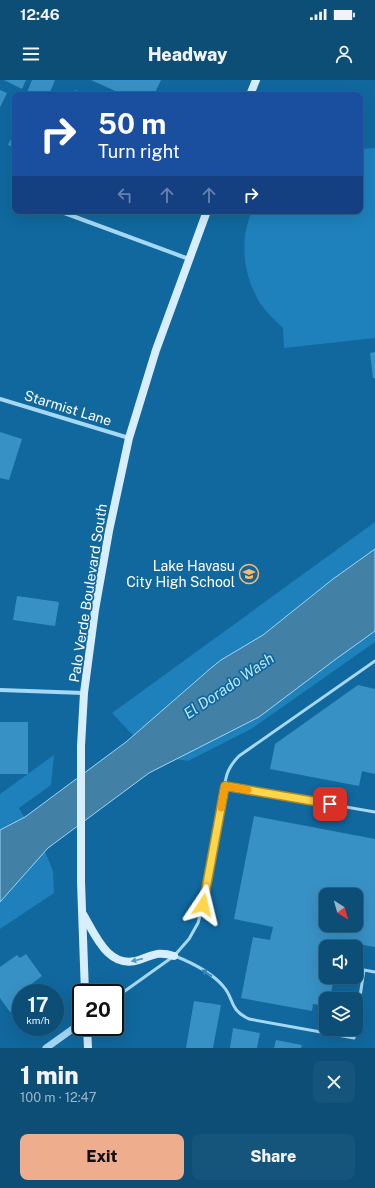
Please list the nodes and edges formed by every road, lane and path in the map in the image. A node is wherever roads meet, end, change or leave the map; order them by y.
1 (256, 80) edge
2 (251, 92) edge
3 (68, 214) edge
4 (206, 214) edge
5 (189, 259) junction
6 (0, 399) edge
7 (129, 438) junction
8 (375, 661) edge
9 (0, 690) edge
10 (84, 693) junction
11 (225, 786) junction
12 (375, 812) edge
13 (82, 914) junction
14 (174, 956) junction
15 (375, 972) edge
16 (86, 984) edge
17 (124, 992) edge
18 (361, 992) edge
19 (72, 1029) edge
20 (319, 1031) edge
21 (87, 1036) edge
22 (343, 1036) edge
23 (354, 1036) edge
24 (46, 1048) edge
25 (88, 1048) edge

1 - 2 main road
3 - 5 street
4 - 5 main road, Palo Verde Boulevard South
5 - 7 main road, Palo Verde Boulevard South
6 - 7 street, Starmist Lane
7 - 10 main road, Palo Verde Boulevard South
8 - 11 lane
9 - 10 street
10 - 13 main road, Palo Verde Boulevard South
11 - 12 lane
11 - 14 lane
14 -> 13 main road
13 - 16 main road, Palo Verde Boulevard South
14 - 17 lane
20 -> 14 lane
15 - 18 lane
19 - 24 street
21 - 25 main road
23 -> 22 lane

